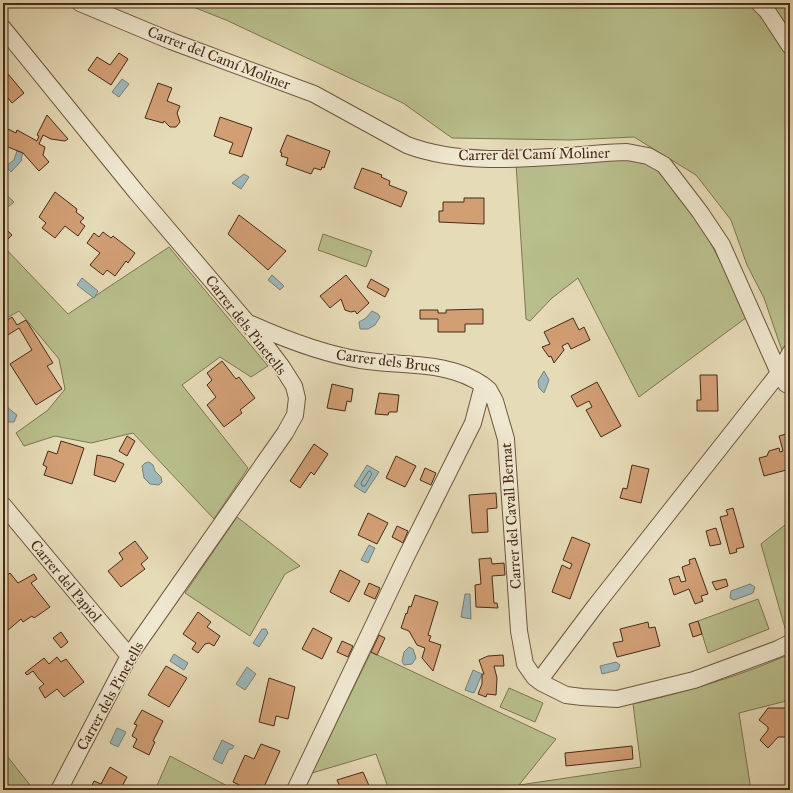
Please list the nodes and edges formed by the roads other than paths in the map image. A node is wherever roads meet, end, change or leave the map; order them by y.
1 (80, 3) edge
2 (759, 3) edge
3 (3, 28) edge
4 (790, 46) edge
5 (248, 323) junction
6 (790, 353) edge
7 (779, 373) junction
8 (483, 385) junction
9 (790, 386) edge
10 (3, 505) edge
11 (790, 642) edge
12 (129, 656) junction
13 (539, 681) junction
14 (59, 790) edge
15 (296, 790) edge

1 - 7 street, Carrer del Camí Moliner
2 - 4 street
3 - 5 street, Carrer dels Pinetells
5 - 8 street, Carrer dels Brucs
5 - 12 street, Carrer dels Pinetells
6 - 7 street
7 - 9 street, Carrer del Camí Moliner
7 - 13 street
8 - 13 street, Carrer del Cavall Bernat
8 - 15 street
10 - 12 street, Carrer del Papiol
11 - 13 street, Carrer del Cavall Bernat
12 - 14 street, Carrer dels Pinetells

